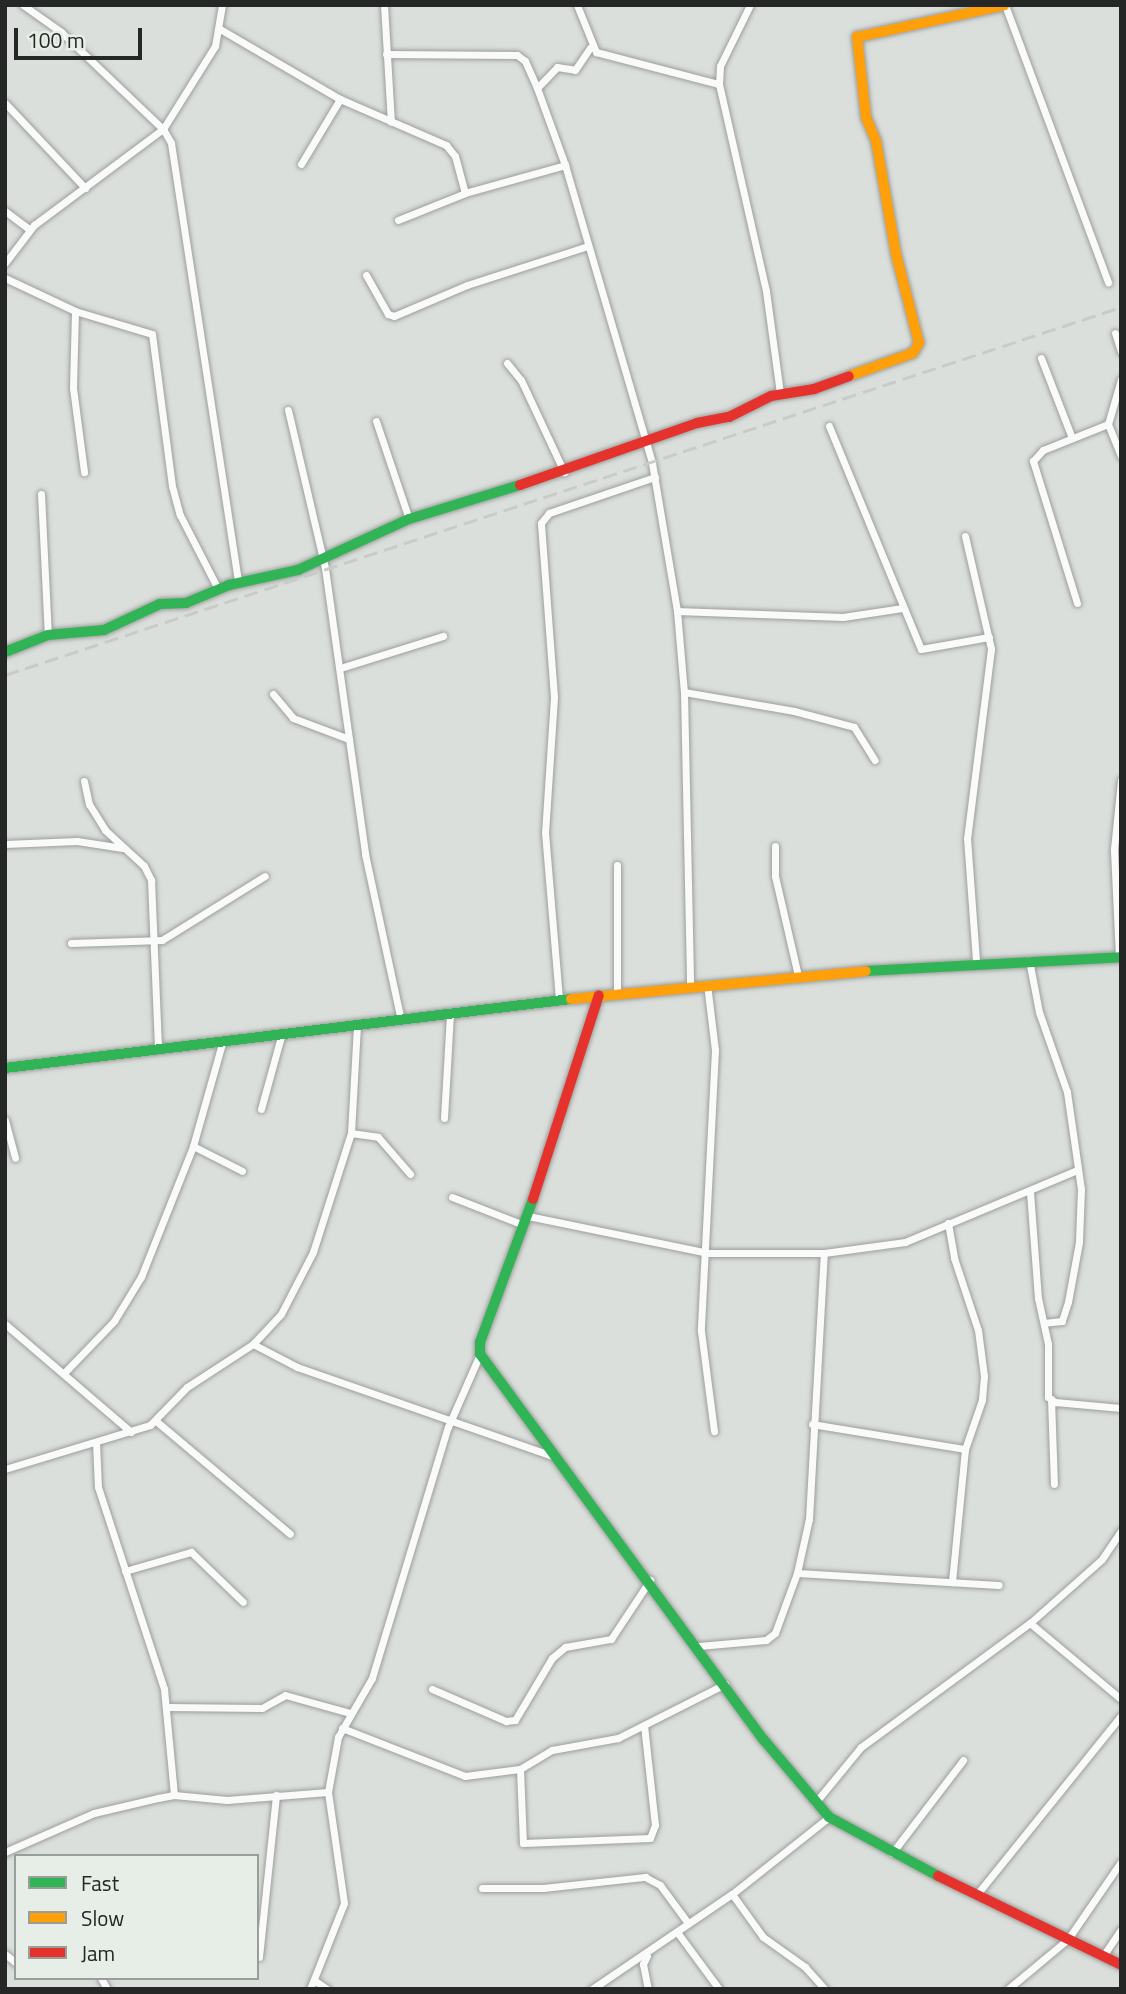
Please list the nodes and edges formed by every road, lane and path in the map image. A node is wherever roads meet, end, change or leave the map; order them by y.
1 (23, 5) edge
2 (222, 5) edge
3 (385, 5) edge
4 (750, 5) edge
5 (1005, 5) edge
6 (579, 6) edge
7 (220, 29) junction
8 (590, 48) junction
9 (386, 54) junction
10 (719, 83) junction
11 (537, 88) junction
12 (340, 99) junction
13 (5, 103) edge
14 (391, 122) junction
15 (163, 129) junction
16 (301, 164) dead end
17 (565, 165) junction
18 (85, 188) junction
19 (465, 192) junction
20 (5, 211) edge
21 (398, 220) dead end
22 (30, 230) junction
23 (588, 246) junction
24 (5, 263) edge
25 (366, 275) dead end
26 (5, 278) edge
27 (1108, 282) dead end
28 (75, 311) junction
29 (1115, 333) dead end
30 (1121, 352) edge
31 (1041, 358) dead end
32 (507, 363) dead end
33 (1121, 379) edge
34 (780, 393) junction
35 (288, 410) dead end
36 (376, 421) dead end
37 (1108, 424) junction
38 (829, 426) dead end
39 (1072, 438) junction
40 (647, 444) junction
41 (1121, 457) edge
42 (84, 472) dead end
43 (564, 472) junction
44 (655, 477) junction
45 (41, 494) dead end
46 (409, 519) junction
47 (965, 536) dead end
48 (322, 559) junction
49 (238, 583) junction
50 (218, 589) junction
51 (1077, 603) dead end
52 (902, 608) junction
53 (677, 611) junction
54 (48, 635) junction
55 (443, 636) dead end
56 (989, 637) junction
57 (5, 652) edge
58 (340, 668) junction
59 (684, 692) junction
60 (273, 694) dead end
61 (349, 739) junction
62 (875, 760) dead end
63 (1121, 780) edge
64 (84, 781) dead end
65 (5, 844) edge
66 (775, 846) dead end
67 (122, 849) junction
68 (617, 865) dead end
69 (265, 876) dead end
70 (153, 942) junction
71 (71, 943) dead end
72 (1120, 957) edge
73 (1029, 960) junction
74 (976, 962) junction
75 (797, 976) junction
76 (707, 984) junction
77 (690, 985) junction
78 (617, 993) junction
79 (599, 995) junction
80 (559, 999) junction
81 (450, 1015) junction
82 (401, 1020) junction
83 (357, 1025) junction
84 (282, 1032) junction
85 (224, 1039) junction
86 (158, 1049) junction
87 (5, 1068) edge
88 (261, 1109) dead end
89 (444, 1118) dead end
90 (5, 1120) edge
91 (351, 1133) junction
92 (193, 1146) junction
93 (15, 1158) dead end
94 (1077, 1170) junction
95 (242, 1171) dead end
96 (410, 1174) dead end
97 (1030, 1192) junction
98 (452, 1197) dead end
99 (526, 1221) junction
100 (948, 1223) junction
101 (708, 1253) junction
102 (824, 1253) junction
103 (1044, 1323) junction
104 (5, 1325) edge
105 (253, 1344) junction
106 (480, 1354) junction
107 (65, 1372) junction
108 (1051, 1399) junction
109 (1121, 1408) edge
110 (451, 1418) junction
111 (156, 1422) junction
112 (812, 1424) junction
113 (713, 1431) dead end
114 (131, 1432) junction
115 (96, 1442) junction
116 (965, 1449) junction
117 (557, 1458) junction
118 (5, 1469) edge
119 (1054, 1484) dead end
120 (1121, 1531) edge
121 (290, 1534) dead end
122 (1118, 1541) edge
123 (125, 1571) junction
124 (797, 1573) junction
125 (650, 1580) junction
126 (952, 1582) junction
127 (999, 1585) dead end
128 (243, 1602) dead end
129 (1030, 1623) junction
130 (699, 1646) junction
131 (725, 1684) junction
132 (432, 1689) dead end
133 (1121, 1699) edge
134 (166, 1707) junction
135 (351, 1713) junction
136 (1121, 1716) edge
137 (644, 1726) junction
138 (342, 1728) junction
139 (963, 1760) dead end
140 (520, 1769) junction
141 (328, 1792) junction
142 (174, 1795) junction
143 (276, 1795) junction
144 (815, 1803) junction
145 (829, 1817) junction
146 (5, 1852) edge
147 (892, 1853) junction
148 (1121, 1861) edge
149 (482, 1888) dead end
150 (978, 1893) junction
151 (732, 1894) junction
152 (688, 1923) junction
153 (1121, 1929) edge
154 (677, 1932) junction
155 (1068, 1939) junction
156 (647, 1955) junction
157 (1103, 1956) junction
158 (259, 1957) edge
159 (1121, 1965) edge
160 (314, 1980) junction
161 (310, 1989) edge
162 (327, 1989) edge
163 (592, 1989) edge
164 (648, 1989) edge
165 (719, 1989) edge
166 (825, 1989) edge
167 (1008, 1989) edge

1 - 15 street
2 - 7 street
3 - 9 street
4 - 10 street
5 - 27 street
5 - 34 main road
6 - 8 street
7 - 12 street
7 - 15 street
8 - 10 street
8 - 11 street
9 - 11 street
9 - 14 street
10 - 34 street
11 - 17 street
12 - 14 street
12 - 16 street
13 - 18 street
14 - 19 street
15 - 18 street
15 - 49 street
17 - 19 street
17 - 23 street
18 - 22 street
19 - 21 street
20 - 22 street
22 - 24 street
23 - 25 street
23 - 40 street
26 - 28 street
28 - 42 street
28 - 50 street
29 - 30 street
31 - 39 street
32 - 43 street
33 - 37 street
34 - 40 main road
35 - 48 street
36 - 46 street
37 - 39 street
37 - 41 street
38 - 52 street
39 - 51 street
40 - 43 main road
40 - 44 street
43 - 46 main road
44 - 53 street
44 - 80 street
45 - 54 street
46 - 48 main road
47 - 56 street
48 - 49 main road
48 - 58 street
49 - 50 main road
50 - 54 main road
52 - 53 street
52 - 56 street
53 - 59 street
54 - 57 main road
55 - 58 street
56 - 74 street
58 - 61 street
59 - 62 street
59 - 77 street
60 - 61 street
61 - 82 street
63 - 72 street
64 - 67 street
65 - 67 street
66 - 75 street
67 - 70 street
68 - 78 street
69 - 70 street
70 - 71 street
70 - 86 street
72 - 73 main road
73 - 74 main road
73 - 94 street
74 - 75 main road
75 - 76 main road
76 - 77 main road
76 - 101 street
77 - 78 main road
78 - 79 main road
79 - 80 main road
79 - 99 main road
80 - 81 main road
81 - 82 main road
81 - 89 street
82 - 83 main road
83 - 84 main road
83 - 91 street
84 - 85 main road
84 - 88 street
85 - 86 main road
85 - 92 street
86 - 87 main road
90 - 93 street
91 - 96 street
91 - 105 street
92 - 95 street
92 - 107 street
94 - 97 street
94 - 103 street
97 - 100 street
97 - 103 street
98 - 99 street
99 - 101 street
99 - 106 main road
100 - 102 street
100 - 116 street
101 - 102 street
101 - 113 street
102 - 112 street
103 - 108 street
104 - 107 street
105 - 110 street
105 - 111 street
106 - 110 street
106 - 117 main road
107 - 114 street
108 - 109 street
108 - 119 street
110 - 117 street
110 - 135 street
111 - 114 street
111 - 121 street
112 - 116 street
112 - 124 street
114 - 115 street
115 - 118 street
115 - 123 street
116 - 126 street
117 - 125 main road
120 - 122 street
122 - 129 street
123 - 128 street
123 - 134 street
124 - 126 street
124 - 130 street
125 - 130 main road
125 - 132 street
126 - 127 street
129 - 133 street
129 - 144 street
130 - 131 main road
131 - 137 street
131 - 144 main road
134 - 135 street
134 - 142 street
135 - 138 street
136 - 150 street
137 - 140 street
137 - 140 street
138 - 140 street
138 - 141 street
139 - 147 street
141 - 143 street
141 - 160 street
142 - 143 street
142 - 146 street
143 - 158 street
144 - 145 main road
145 - 147 main road
145 - 151 street
147 - 150 main road
148 - 155 street
149 - 152 street
150 - 155 main road
151 - 152 street
151 - 166 street
152 - 154 street
153 - 157 street
154 - 156 street
154 - 165 street
155 - 157 main road
155 - 167 street
156 - 163 street
156 - 164 street
157 - 159 main road
160 - 161 street
160 - 162 street

